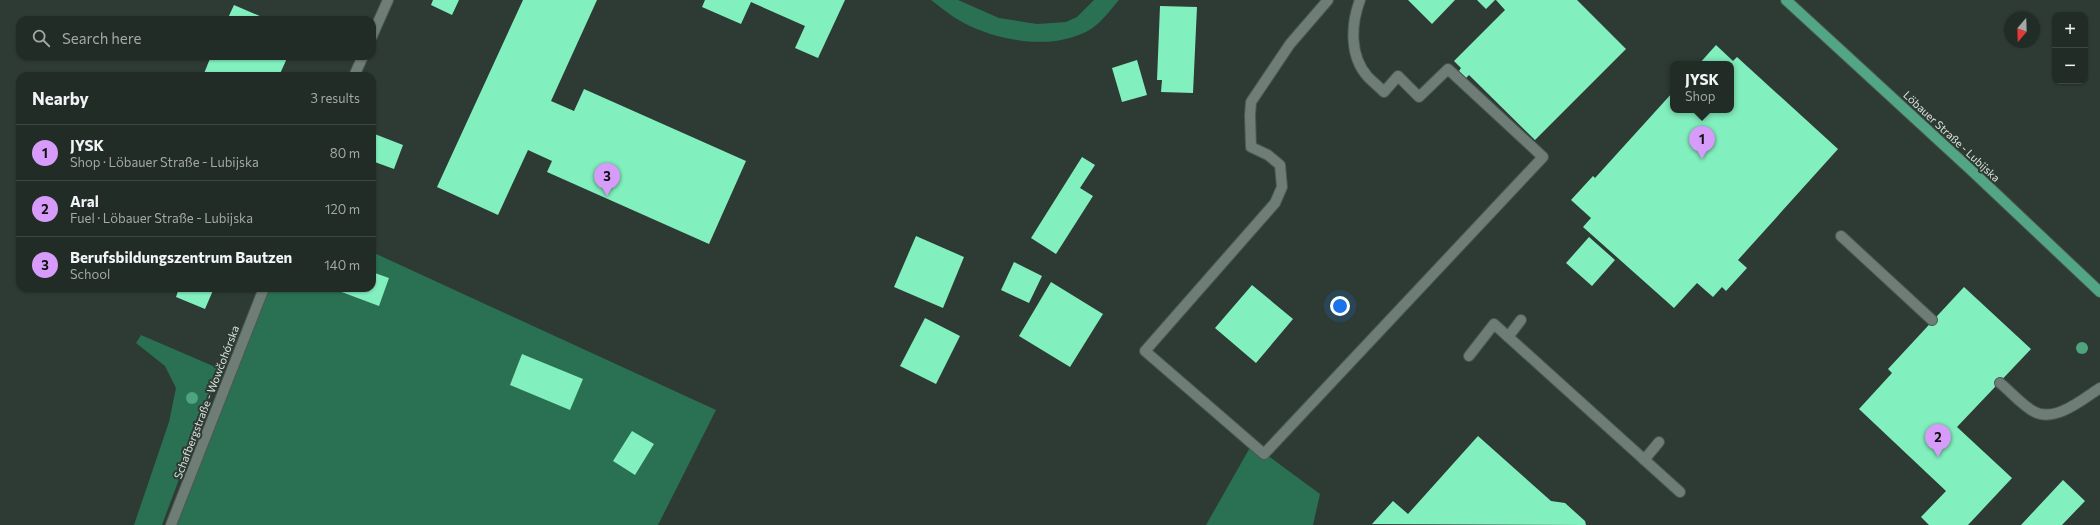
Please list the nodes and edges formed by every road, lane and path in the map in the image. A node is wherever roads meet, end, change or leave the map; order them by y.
1 (388, 0) edge
2 (1328, 0) edge
3 (1360, 0) edge
4 (1786, 0) edge
5 (376, 27) edge
6 (361, 60) edge
7 (356, 72) edge
8 (1841, 236) dead end
9 (262, 292) edge
10 (2100, 292) edge
11 (1521, 320) dead end
12 (1932, 320) dead end
13 (1508, 337) junction
14 (1469, 356) dead end
15 (2000, 383) dead end
16 (2100, 388) edge
17 (1659, 442) dead end
18 (1644, 460) junction
19 (1680, 492) dead end
20 (171, 525) edge

1 - 5 street
2 - 3 street
4 - 10 main road, Löbauer Straße - Lubijska
6 - 7 street
8 - 12 street
9 - 20 street, Schafbergstraße - Wowčohórska
11 - 13 street
13 - 14 street
13 - 18 street
15 - 16 street
17 - 18 street
18 - 19 street

